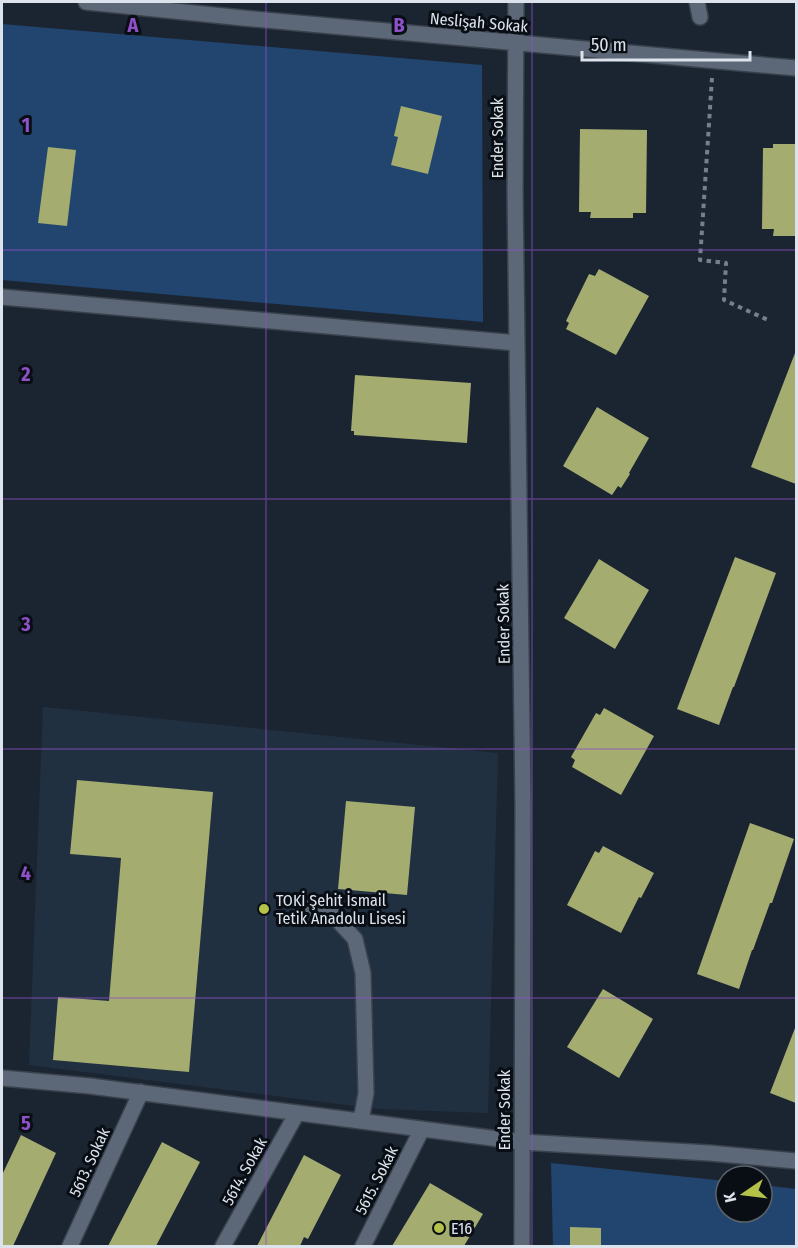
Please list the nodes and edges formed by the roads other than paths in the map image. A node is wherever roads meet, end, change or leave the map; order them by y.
1 (86, 2) edge
2 (516, 2) edge
3 (515, 43) junction
4 (796, 68) edge
5 (2, 297) edge
6 (517, 343) junction
7 (301, 906) dead end
8 (2, 1078) edge
9 (141, 1092) junction
10 (297, 1113) junction
11 (361, 1121) junction
12 (422, 1129) junction
13 (522, 1142) junction
14 (796, 1161) edge
15 (70, 1246) edge
16 (223, 1246) edge
17 (363, 1246) edge
18 (522, 1246) edge

1 - 3 street, Neslişah Sokak
2 - 3 street, Ender Sokak
3 - 4 street, Neslişah Sokak
3 - 6 street, Ender Sokak
5 - 6 street
6 - 13 street, Ender Sokak
7 - 11 street
8 - 9 street
9 - 10 street
9 - 15 street, 5613. Sokak
10 - 11 street
10 - 16 street, 5614. Sokak
11 - 12 street
12 - 13 street
12 - 17 street, 5615. Sokak
13 - 14 street
13 - 18 street, Ender Sokak

